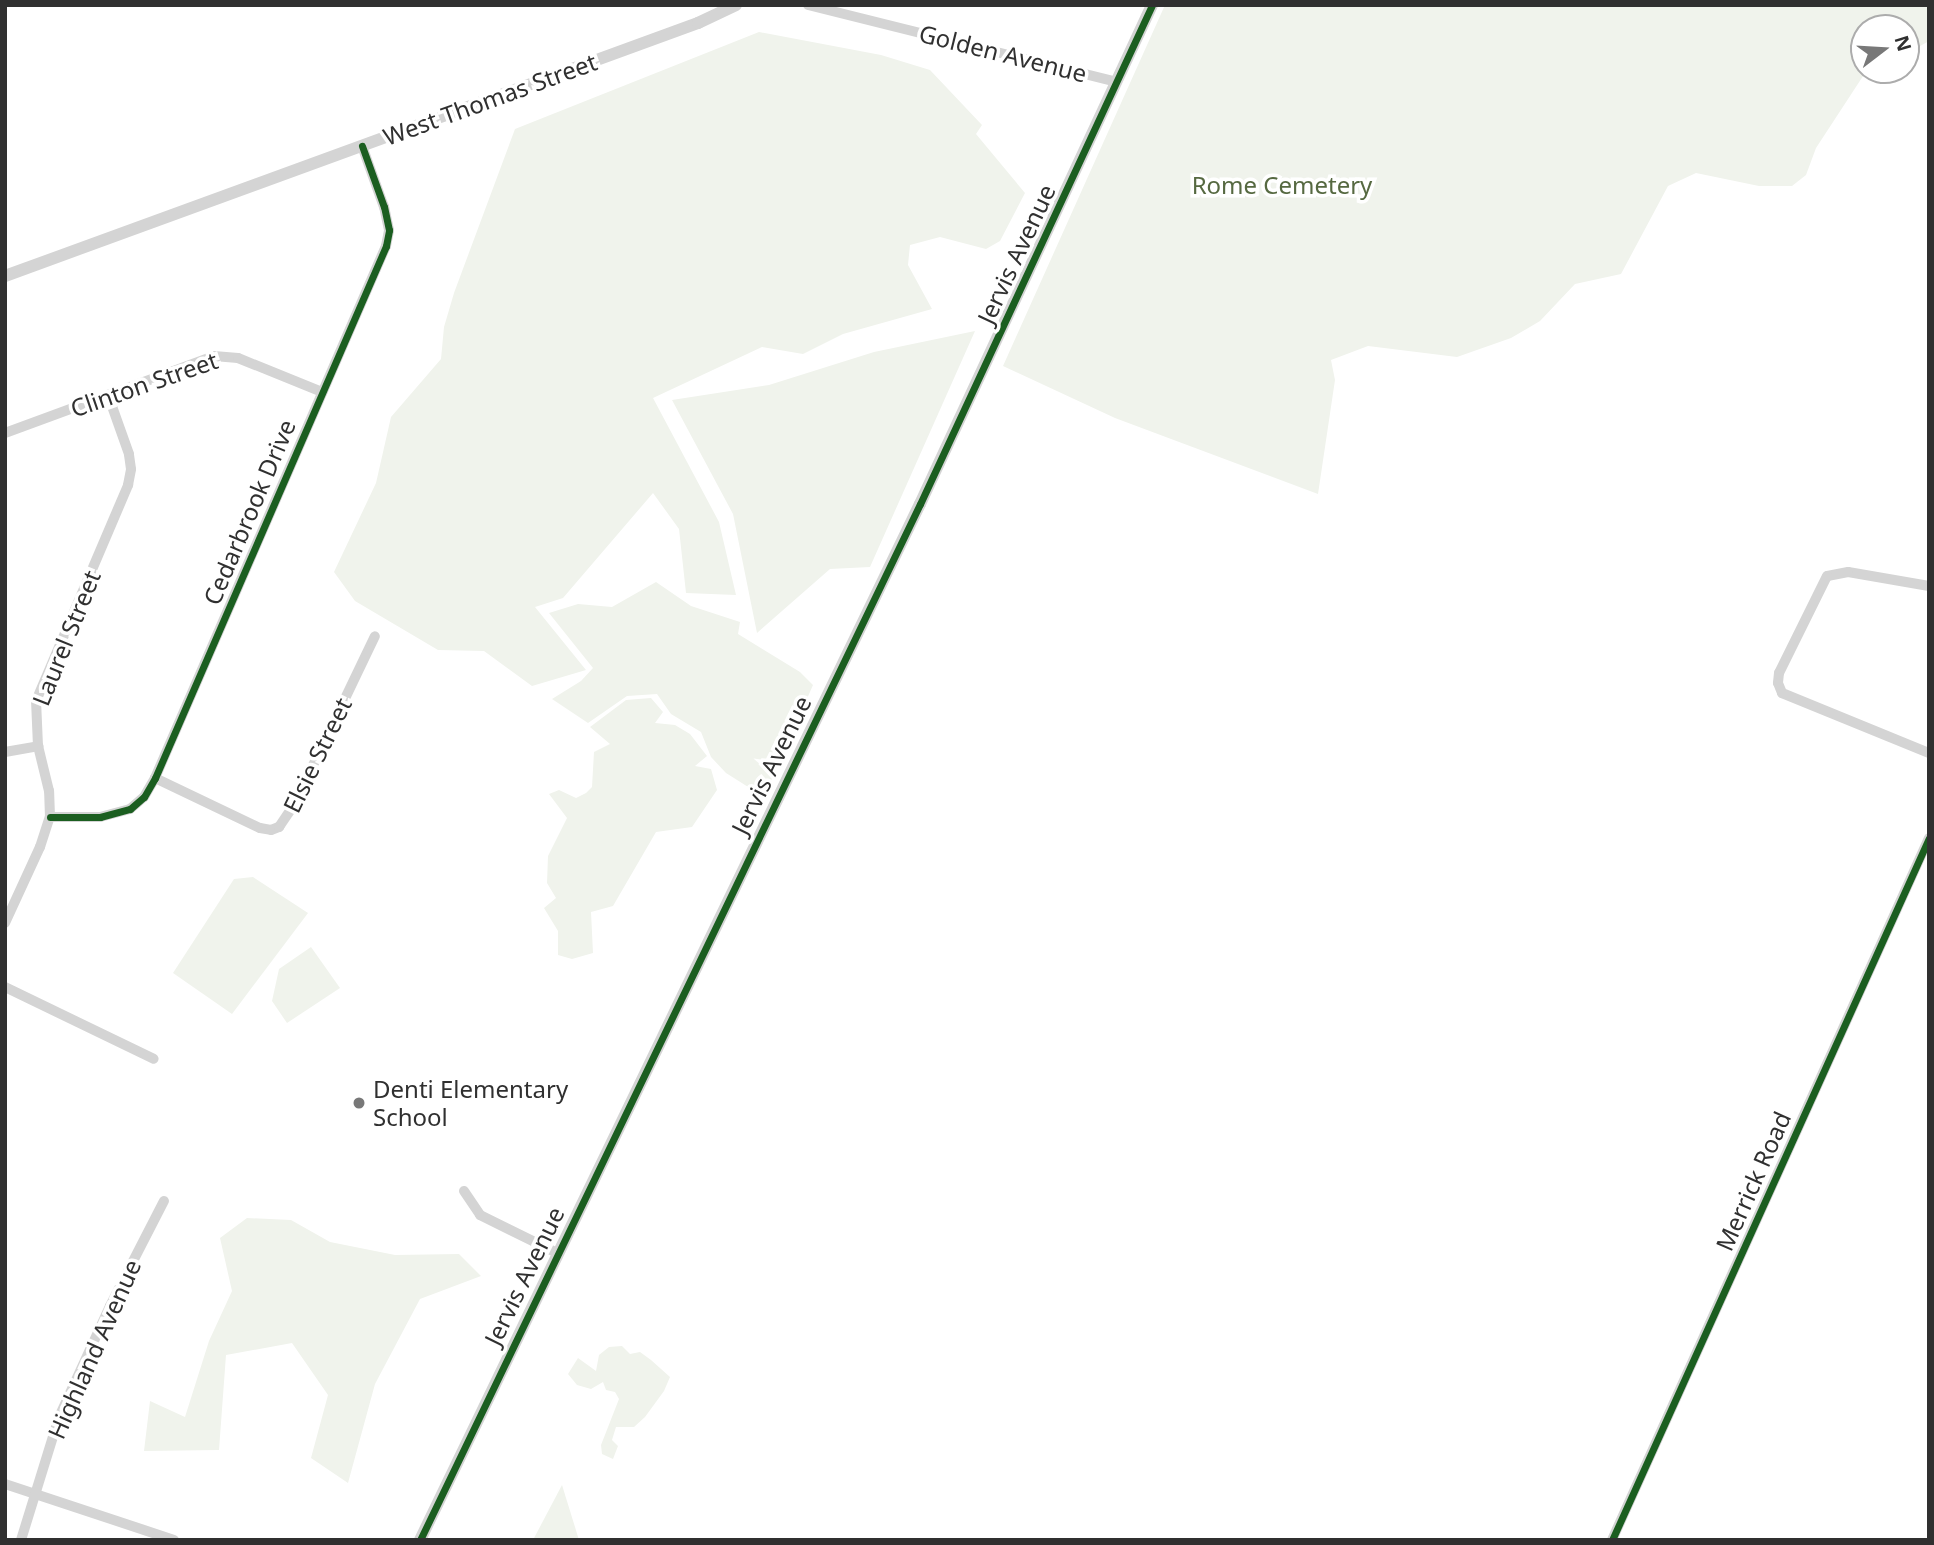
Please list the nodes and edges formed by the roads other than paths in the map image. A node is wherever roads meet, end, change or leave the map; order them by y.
1 (736, 5) edge
2 (808, 5) edge
3 (1152, 5) edge
4 (1116, 82) junction
5 (362, 146) junction
6 (5, 276) edge
7 (322, 392) junction
8 (108, 395) junction
9 (6, 428) edge
10 (1929, 586) edge
11 (375, 636) dead end
12 (38, 746) junction
13 (5, 752) edge
14 (1929, 753) edge
15 (155, 778) junction
16 (50, 817) junction
17 (1929, 838) edge
18 (5, 923) edge
19 (5, 987) edge
20 (154, 1059) dead end
21 (464, 1191) dead end
22 (164, 1201) dead end
23 (557, 1253) junction
24 (5, 1484) edge
25 (36, 1494) junction
26 (21, 1540) edge
27 (173, 1540) edge
28 (420, 1540) edge
29 (1612, 1540) edge

1 - 5 street, West Thomas Street
2 - 4 street, Golden Avenue
3 - 4 street, Jervis Avenue
4 - 23 street, Jervis Avenue
5 - 6 street, West Thomas Street
5 - 7 street, Cedarbrook Drive
7 - 8 street, Clinton Street
7 - 15 street, Cedarbrook Drive
8 - 9 street, Clinton Street
8 - 12 street, Laurel Street
10 - 14 street
11 - 15 street, Elsie Street
12 - 13 street
12 - 16 street, Laurel Street
15 - 16 street, Cedarbrook Drive
16 - 18 street, Laurel Street
17 - 29 street, Merrick Road
19 - 20 street
21 - 23 street
22 - 25 street, Highland Avenue
23 - 28 street, Jervis Avenue
24 - 25 street
25 - 26 street, Highland Avenue
25 - 27 street

